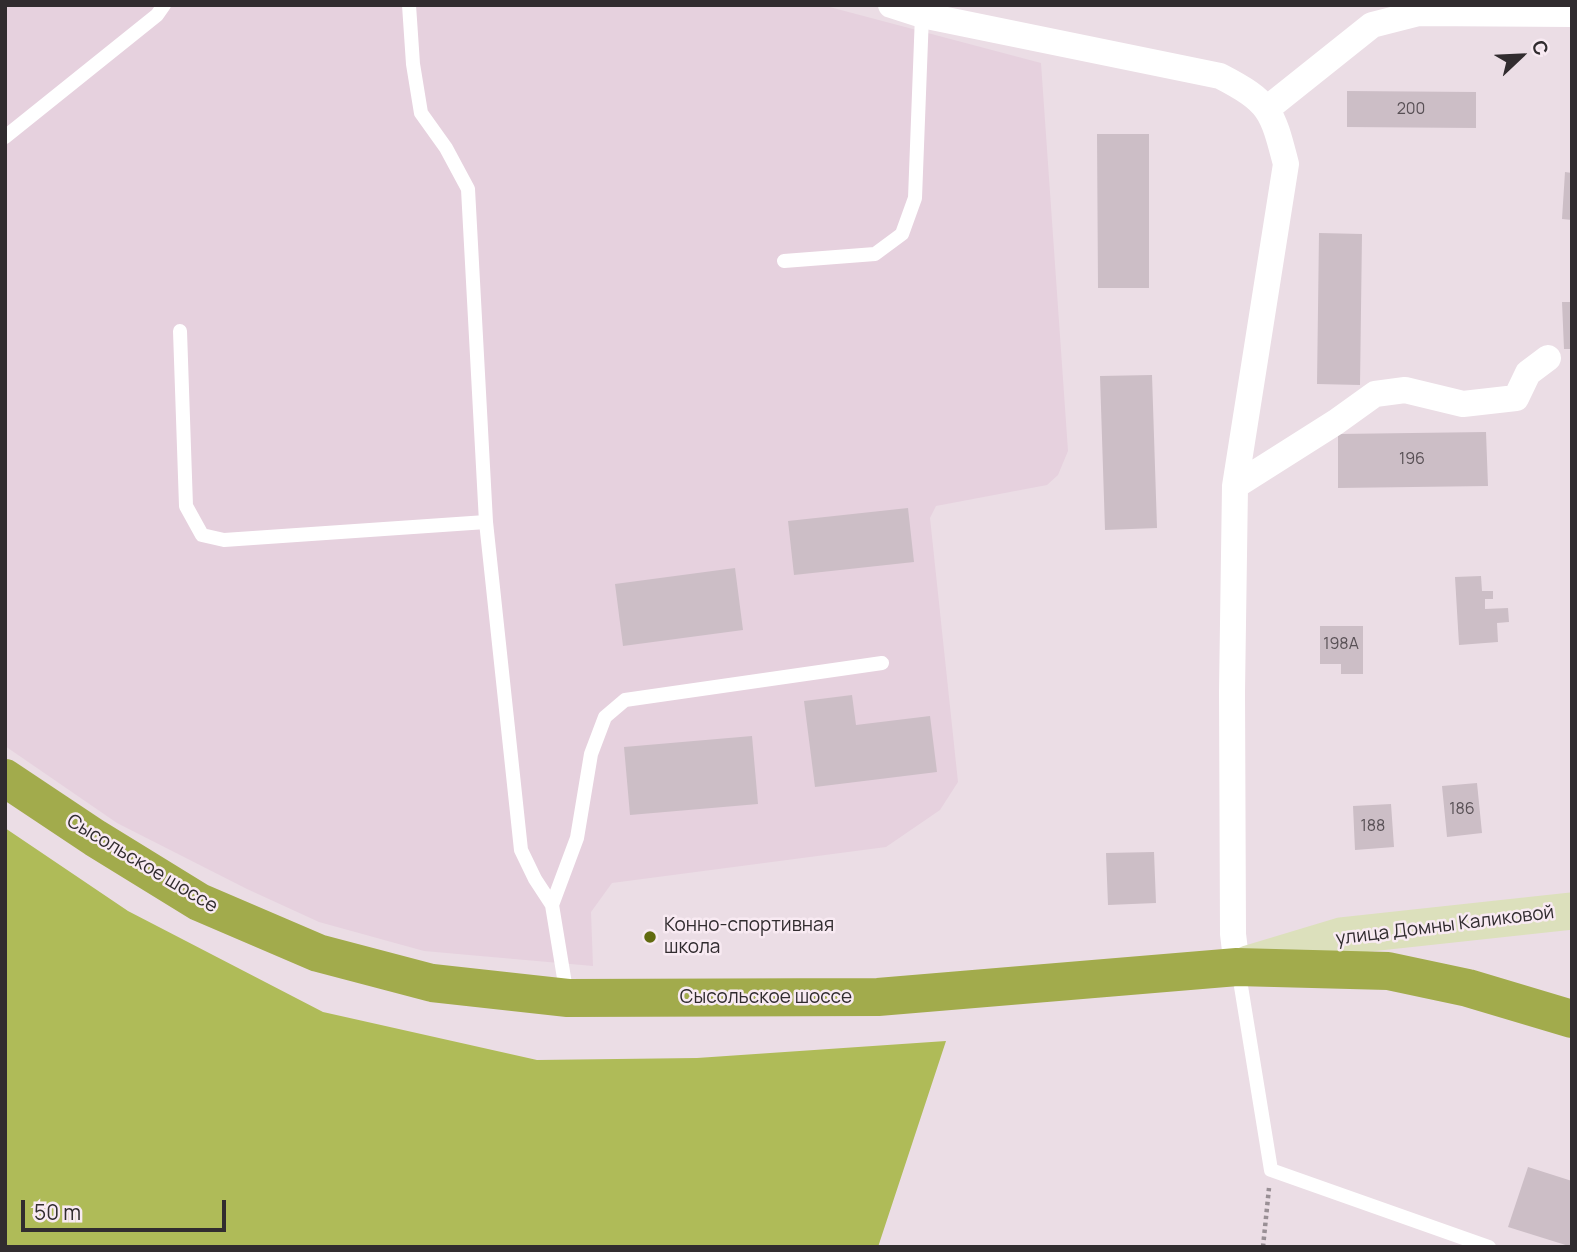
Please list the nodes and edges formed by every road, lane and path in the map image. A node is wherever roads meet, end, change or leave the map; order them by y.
1 (164, 5) edge
2 (408, 5) edge
3 (891, 5) edge
4 (1572, 14) edge
5 (922, 15) junction
6 (1371, 15) edge
7 (1268, 108) junction
8 (5, 137) edge
9 (785, 261) dead end
10 (180, 331) dead end
11 (1548, 358) dead end
12 (1235, 486) junction
13 (486, 522) junction
14 (882, 663) dead end
15 (5, 778) edge
16 (552, 905) junction
17 (1572, 911) edge
18 (1237, 967) junction
19 (568, 998) junction
20 (1572, 1019) edge
21 (1271, 1170) junction
22 (1263, 1247) edge
23 (1489, 1247) edge

1 - 8 lane
2 - 13 lane
3 - 5 street
4 - 6 street
5 - 7 street
5 - 9 lane
6 - 7 street
7 - 12 street
10 - 13 lane
11 - 12 street
12 - 18 street
13 - 16 lane
14 - 16 lane
15 - 19 highway, Сысольское шоссе
16 - 19 lane
17 - 18 main road, улица Домны Каликовой
18 - 19 highway, Сысольское шоссе
18 - 20 highway, Сысольское шоссе
18 - 21 lane
21 - 22 path
21 - 23 lane

